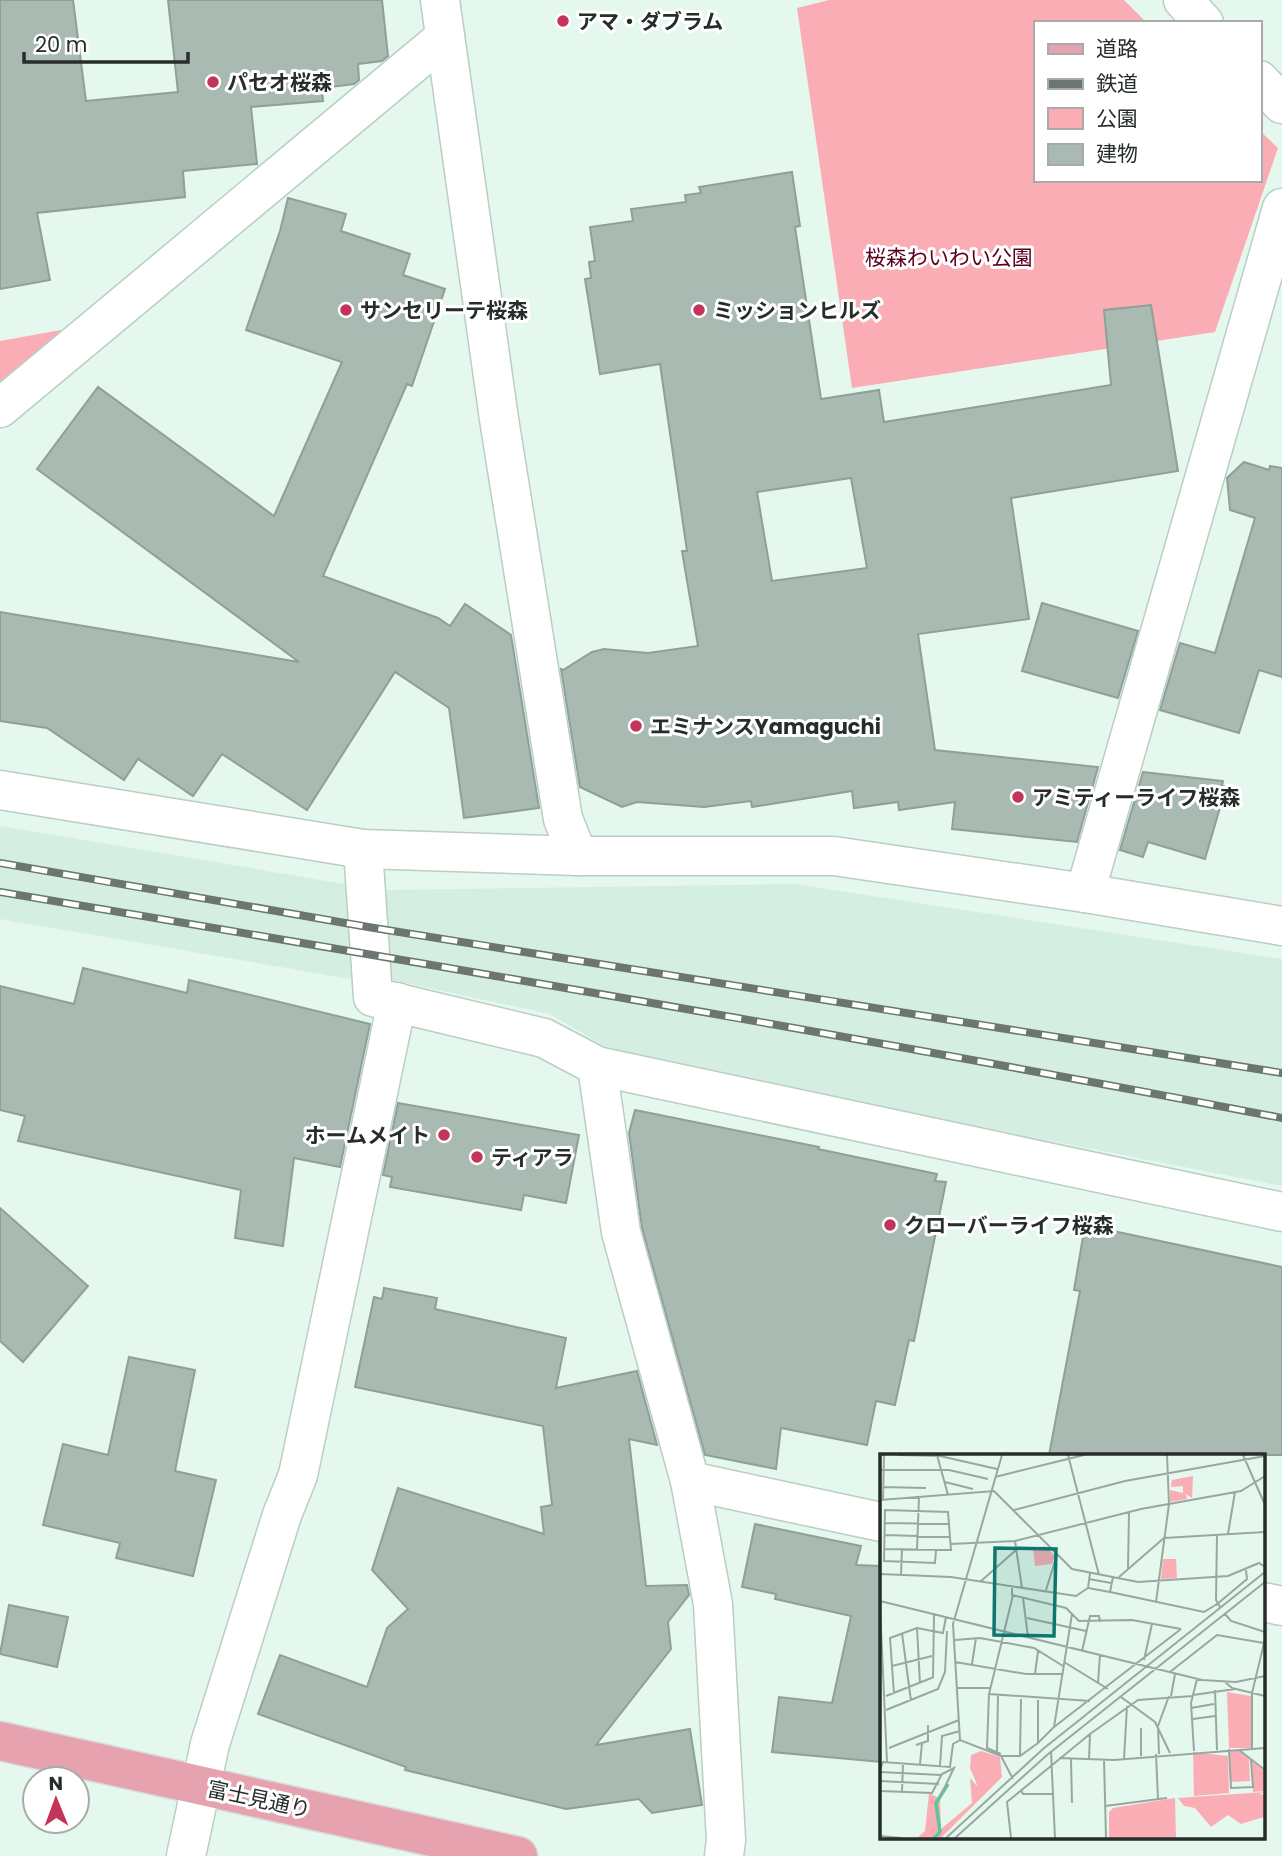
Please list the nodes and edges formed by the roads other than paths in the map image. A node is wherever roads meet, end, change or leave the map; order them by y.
1 (1183, 0) edge
2 (443, 18) edge
3 (1203, 21) edge
4 (1261, 82) edge
5 (1282, 104) edge
6 (1282, 208) edge
7 (0, 408) edge
8 (0, 790) edge
9 (363, 849) junction
10 (578, 856) junction
11 (1085, 893) junction
12 (1282, 926) edge
13 (397, 1002) junction
14 (597, 1066) junction
15 (1282, 1212) edge
16 (690, 1481) junction
17 (880, 1522) edge
18 (1264, 1602) edge
19 (1282, 1606) edge
20 (0, 1741) edge
21 (201, 1787) junction
22 (186, 1856) edge
23 (519, 1856) edge
24 (724, 1856) edge

1 - 3 street
2 - 7 street
2 - 10 street
4 - 5 street
6 - 11 street
8 - 9 street
9 - 10 street
9 - 13 street
10 - 11 street
11 - 12 street
13 - 14 street
13 - 21 street
14 - 15 street
14 - 16 street
16 - 17 street
16 - 24 street
18 - 19 street
20 - 21 main road, 富士見通り
21 - 22 street
21 - 23 main road, 富士見通り

